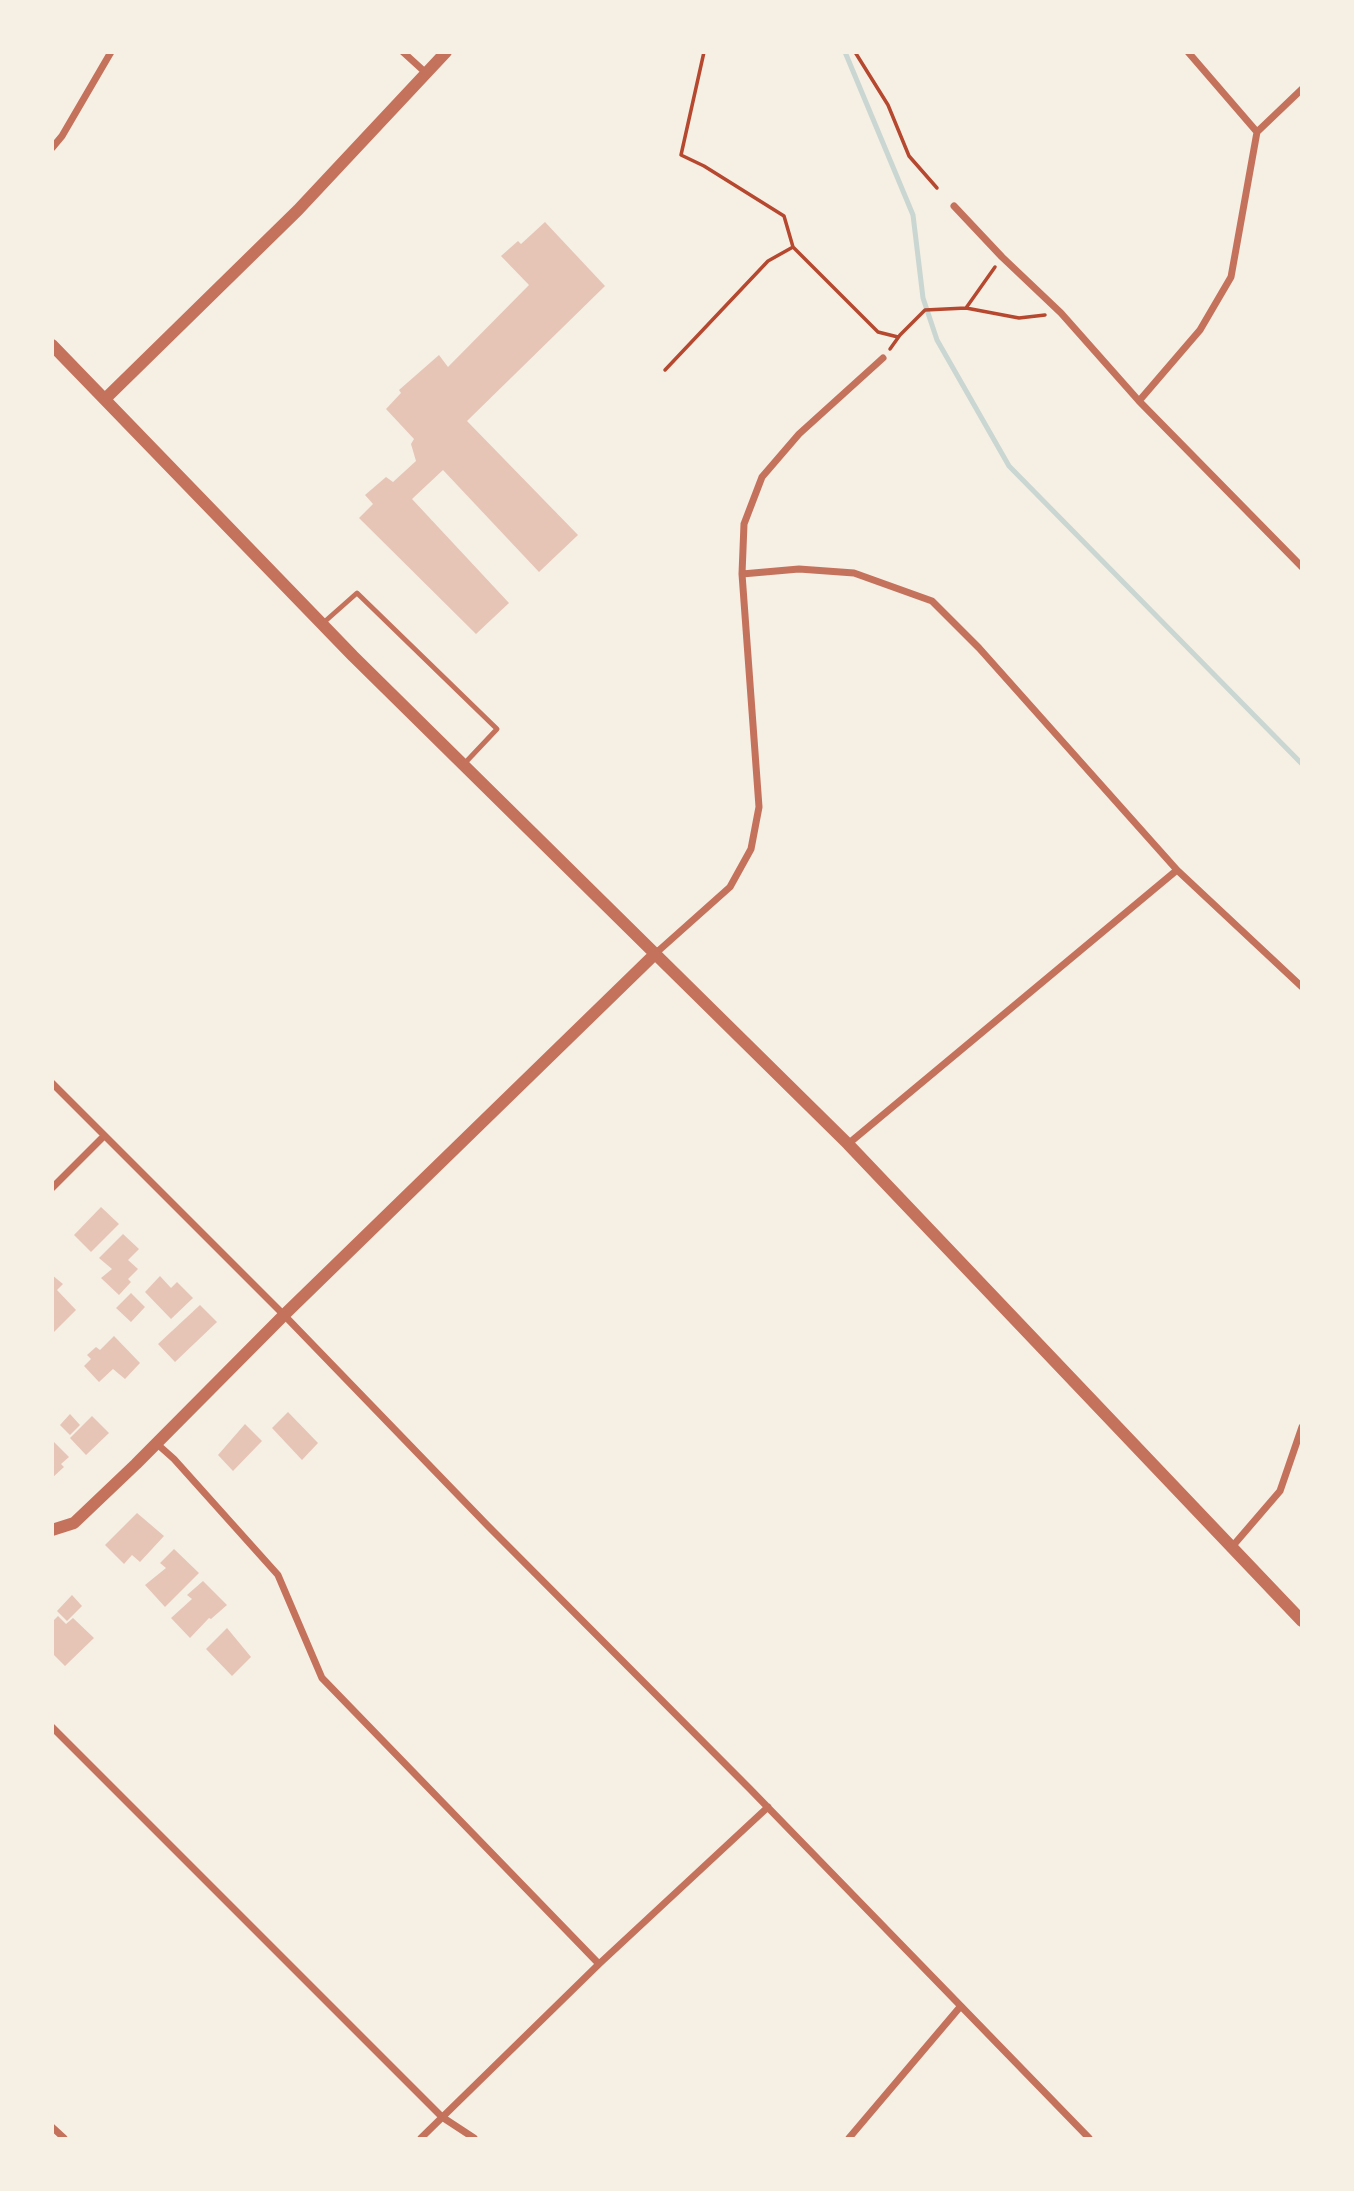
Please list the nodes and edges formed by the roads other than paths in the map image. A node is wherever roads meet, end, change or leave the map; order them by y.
1 (111, 52) edge
2 (403, 52) edge
3 (446, 52) edge
4 (1188, 52) edge
5 (426, 73) junction
6 (1301, 89) edge
7 (1257, 132) junction
8 (52, 148) edge
9 (954, 206) dead end
10 (52, 345) edge
11 (883, 358) road end
12 (105, 399) junction
13 (1139, 401) junction
14 (1301, 567) edge
15 (742, 574) junction
16 (322, 624) junction
17 (464, 764) junction
18 (1177, 870) junction
19 (656, 953) junction
20 (1301, 987) edge
21 (52, 1083) edge
22 (104, 1136) junction
23 (848, 1144) junction
24 (52, 1188) edge
25 (284, 1315) junction
26 (1301, 1427) edge
27 (156, 1443) junction
28 (52, 1530) edge
29 (1231, 1548) junction
30 (1301, 1621) edge
31 (52, 1727) edge
32 (768, 1807) junction
33 (599, 1964) junction
34 (960, 2007) junction
35 (442, 2117) junction
36 (52, 2127) edge
37 (64, 2138) edge
38 (421, 2138) edge
39 (474, 2138) edge
40 (849, 2138) edge
41 (1089, 2138) edge

1 - 8 street
2 - 5 street
3 - 5 street
4 - 7 street
5 - 12 street
6 - 7 street
7 - 13 street
9 - 13 street
10 - 12 street
11 - 15 street
12 - 16 street
13 - 14 street
15 - 18 street
15 - 19 street
16 - 17 street
16 - 17 lane
17 - 19 street
18 - 20 street
18 - 23 street
19 - 23 street
19 - 25 street
21 - 22 street
22 - 24 street
22 - 25 street
23 - 29 street
25 - 27 street
25 - 32 street
26 - 29 street
27 - 28 street
27 - 33 street
29 - 30 street
31 - 35 street
32 - 33 street
32 - 34 street
33 - 35 street
34 - 40 street
34 - 41 street
35 - 38 street
35 - 39 street
36 - 37 street

